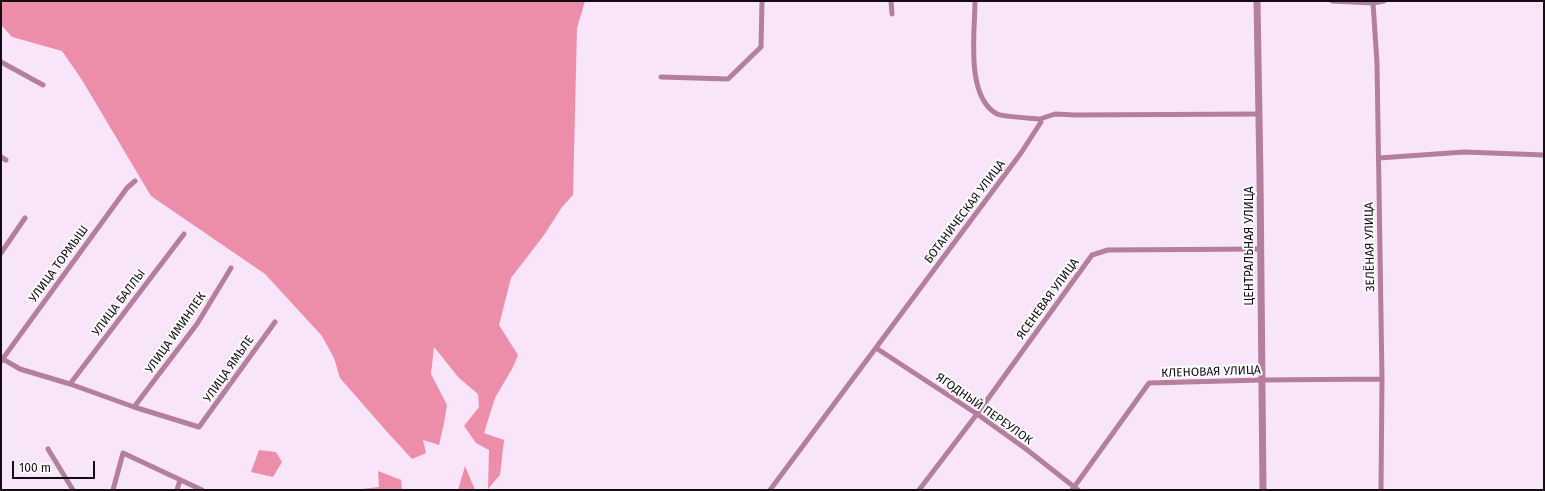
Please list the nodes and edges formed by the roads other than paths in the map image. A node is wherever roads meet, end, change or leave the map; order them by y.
1 (762, 1) edge
2 (890, 1) edge
3 (975, 1) edge
4 (1257, 1) edge
5 (1332, 1) edge
6 (1384, 1) edge
7 (1373, 3) junction
8 (892, 14) dead end
9 (1, 62) edge
10 (661, 78) dead end
11 (43, 85) dead end
12 (1259, 114) junction
13 (1040, 119) junction
14 (1544, 155) edge
15 (1, 157) edge
16 (1379, 158) junction
17 (6, 160) dead end
18 (135, 181) dead end
19 (25, 218) dead end
20 (184, 234) dead end
21 (1261, 249) junction
22 (1, 253) edge
23 (231, 268) dead end
24 (274, 322) dead end
25 (876, 348) junction
26 (1, 359) edge
27 (1382, 379) junction
28 (1262, 380) junction
29 (70, 384) junction
30 (134, 407) junction
31 (977, 414) junction
32 (48, 449) dead end
33 (180, 480) junction
34 (1074, 489) edge
35 (73, 490) edge
36 (113, 490) edge
37 (177, 490) edge
38 (202, 490) edge
39 (770, 490) edge
40 (919, 490) edge
41 (1263, 490) edge
42 (1381, 490) edge

1 - 10 street
2 - 8 street
3 - 13 street
4 - 12 street, ЦЕНТРАЛЬНАЯ УЛИЦА
5 - 7 street
6 - 7 street
7 - 16 street, ЗЕЛЁНАЯ УЛИЦА
9 - 11 street
12 - 13 street
12 - 21 street, ЦЕНТРАЛЬНАЯ УЛИЦА
13 - 25 street, БОТАНИЧЕСКАЯ УЛИЦА
14 - 16 street
15 - 17 street
16 - 27 street, ЗЕЛЁНАЯ УЛИЦА
18 - 26 street, УЛИЦА ТОРМЫШ
19 - 22 street
20 - 29 street, УЛИЦА БАЛЛЫ
21 - 28 street, ЦЕНТРАЛЬНАЯ УЛИЦА
21 - 31 street, ЯСЕНЕВАЯ УЛИЦА
23 - 30 street, УЛИЦА ИМИНЛЕК
24 - 30 street, УЛИЦА ЯМЬЛЕ
25 - 31 street, ЯГОДНЫЙ ПЕРЕУЛОК
25 - 39 street, БОТАНИЧЕСКАЯ УЛИЦА
26 - 29 street
27 - 28 street, КЛЕНОВАЯ УЛИЦА
27 - 42 street, ЗЕЛЁНАЯ УЛИЦА
28 - 34 street, КЛЕНОВАЯ УЛИЦА
28 - 41 street, ЦЕНТРАЛЬНАЯ УЛИЦА
29 - 30 street
31 - 34 street, ЯГОДНЫЙ ПЕРЕУЛОК
31 - 40 street, ЯСЕНЕВАЯ УЛИЦА
32 - 35 street
33 - 36 street
33 - 37 street
33 - 38 street

